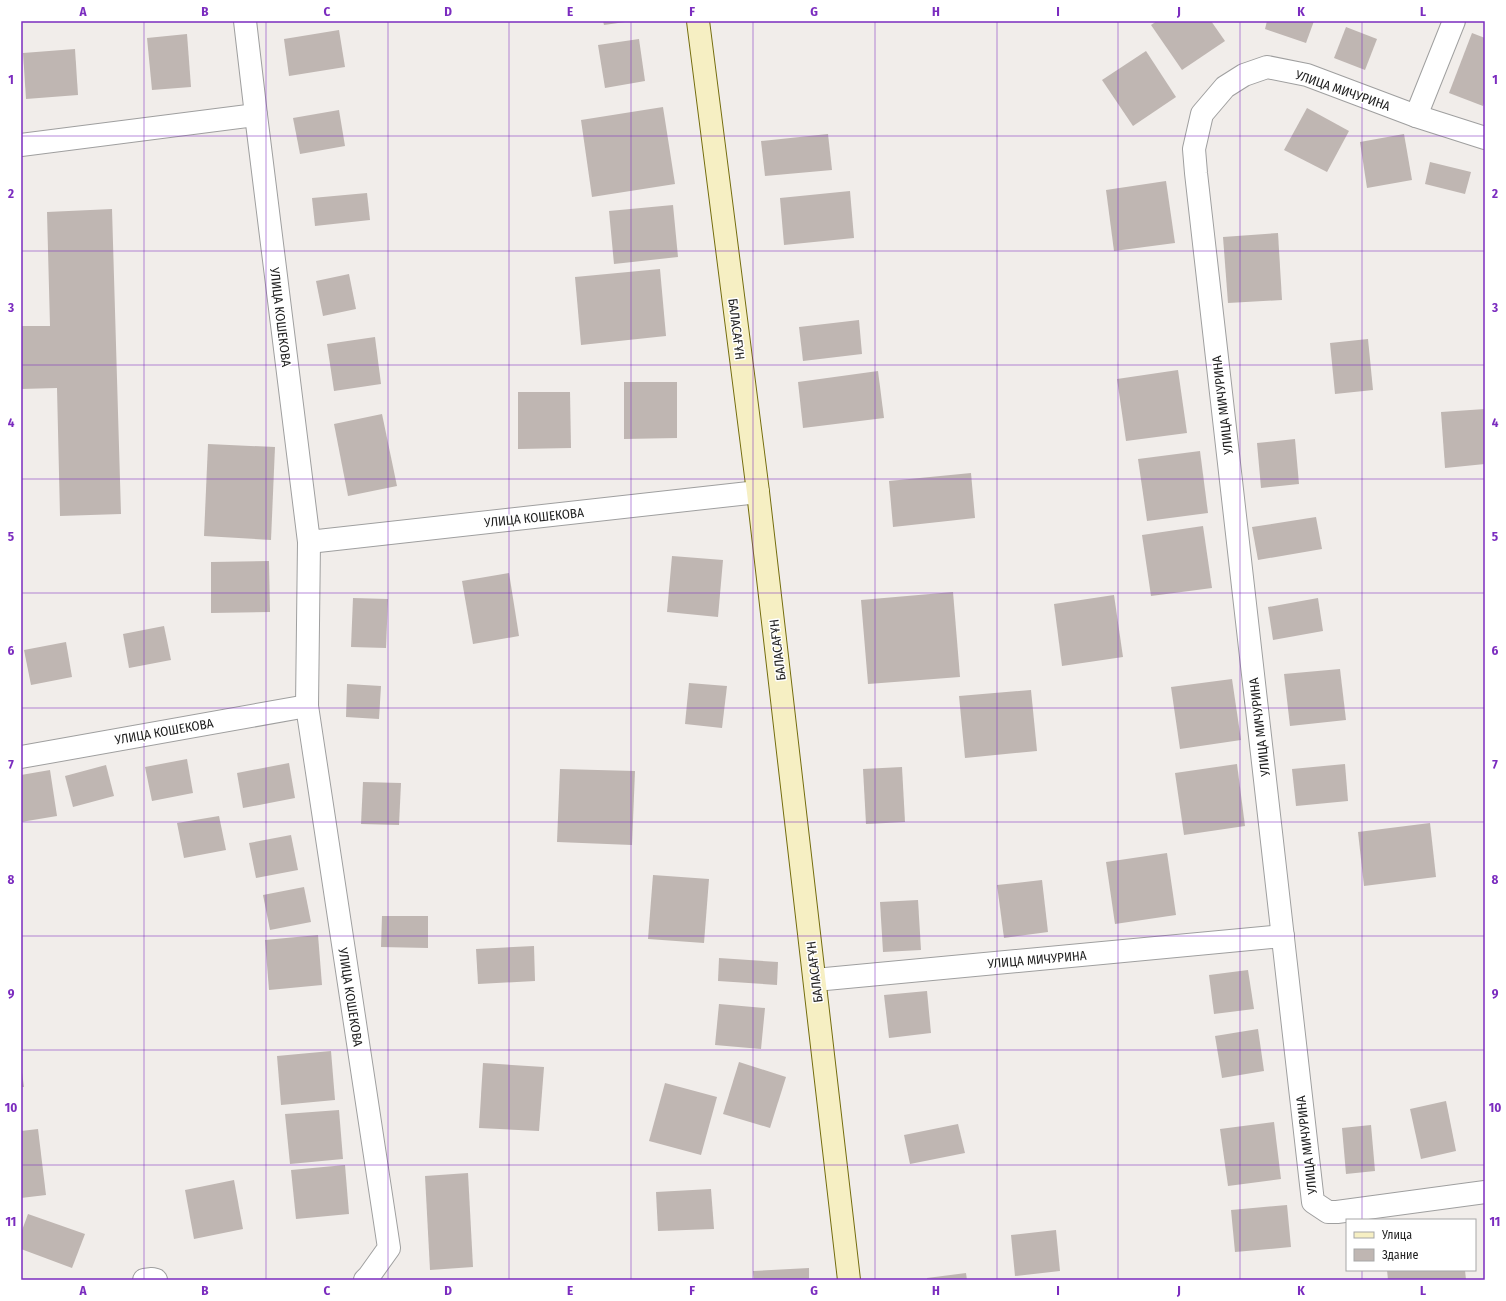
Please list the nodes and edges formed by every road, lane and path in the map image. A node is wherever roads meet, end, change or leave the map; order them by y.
1 (245, 21) edge
2 (698, 21) edge
3 (1454, 21) edge
4 (256, 115) junction
5 (1416, 116) junction
6 (1485, 138) edge
7 (21, 145) edge
8 (758, 492) junction
9 (309, 542) junction
10 (307, 706) junction
11 (21, 757) edge
12 (1283, 936) junction
13 (815, 980) junction
14 (1485, 1192) edge
15 (144, 1280) edge
16 (156, 1280) edge
17 (365, 1280) edge
18 (849, 1280) edge

1 - 4 street, УЛИЦА КОШЕКОВА
2 - 8 street, БАЛАСАҒҰН
3 - 5 street
4 - 7 street
4 - 9 street, УЛИЦА КОШЕКОВА
5 - 6 street, УЛИЦА МИЧУРИНА
5 - 12 street, УЛИЦА МИЧУРИНА
8 - 9 street, УЛИЦА КОШЕКОВА
8 - 13 street, БАЛАСАҒҰН
9 - 10 street, УЛИЦА КОШЕКОВА
10 - 11 street, УЛИЦА КОШЕКОВА
10 - 17 street, УЛИЦА КОШЕКОВА
12 - 13 street, УЛИЦА МИЧУРИНА
12 - 14 street, УЛИЦА МИЧУРИНА
13 - 18 street, БАЛАСАҒҰН
15 - 16 street

